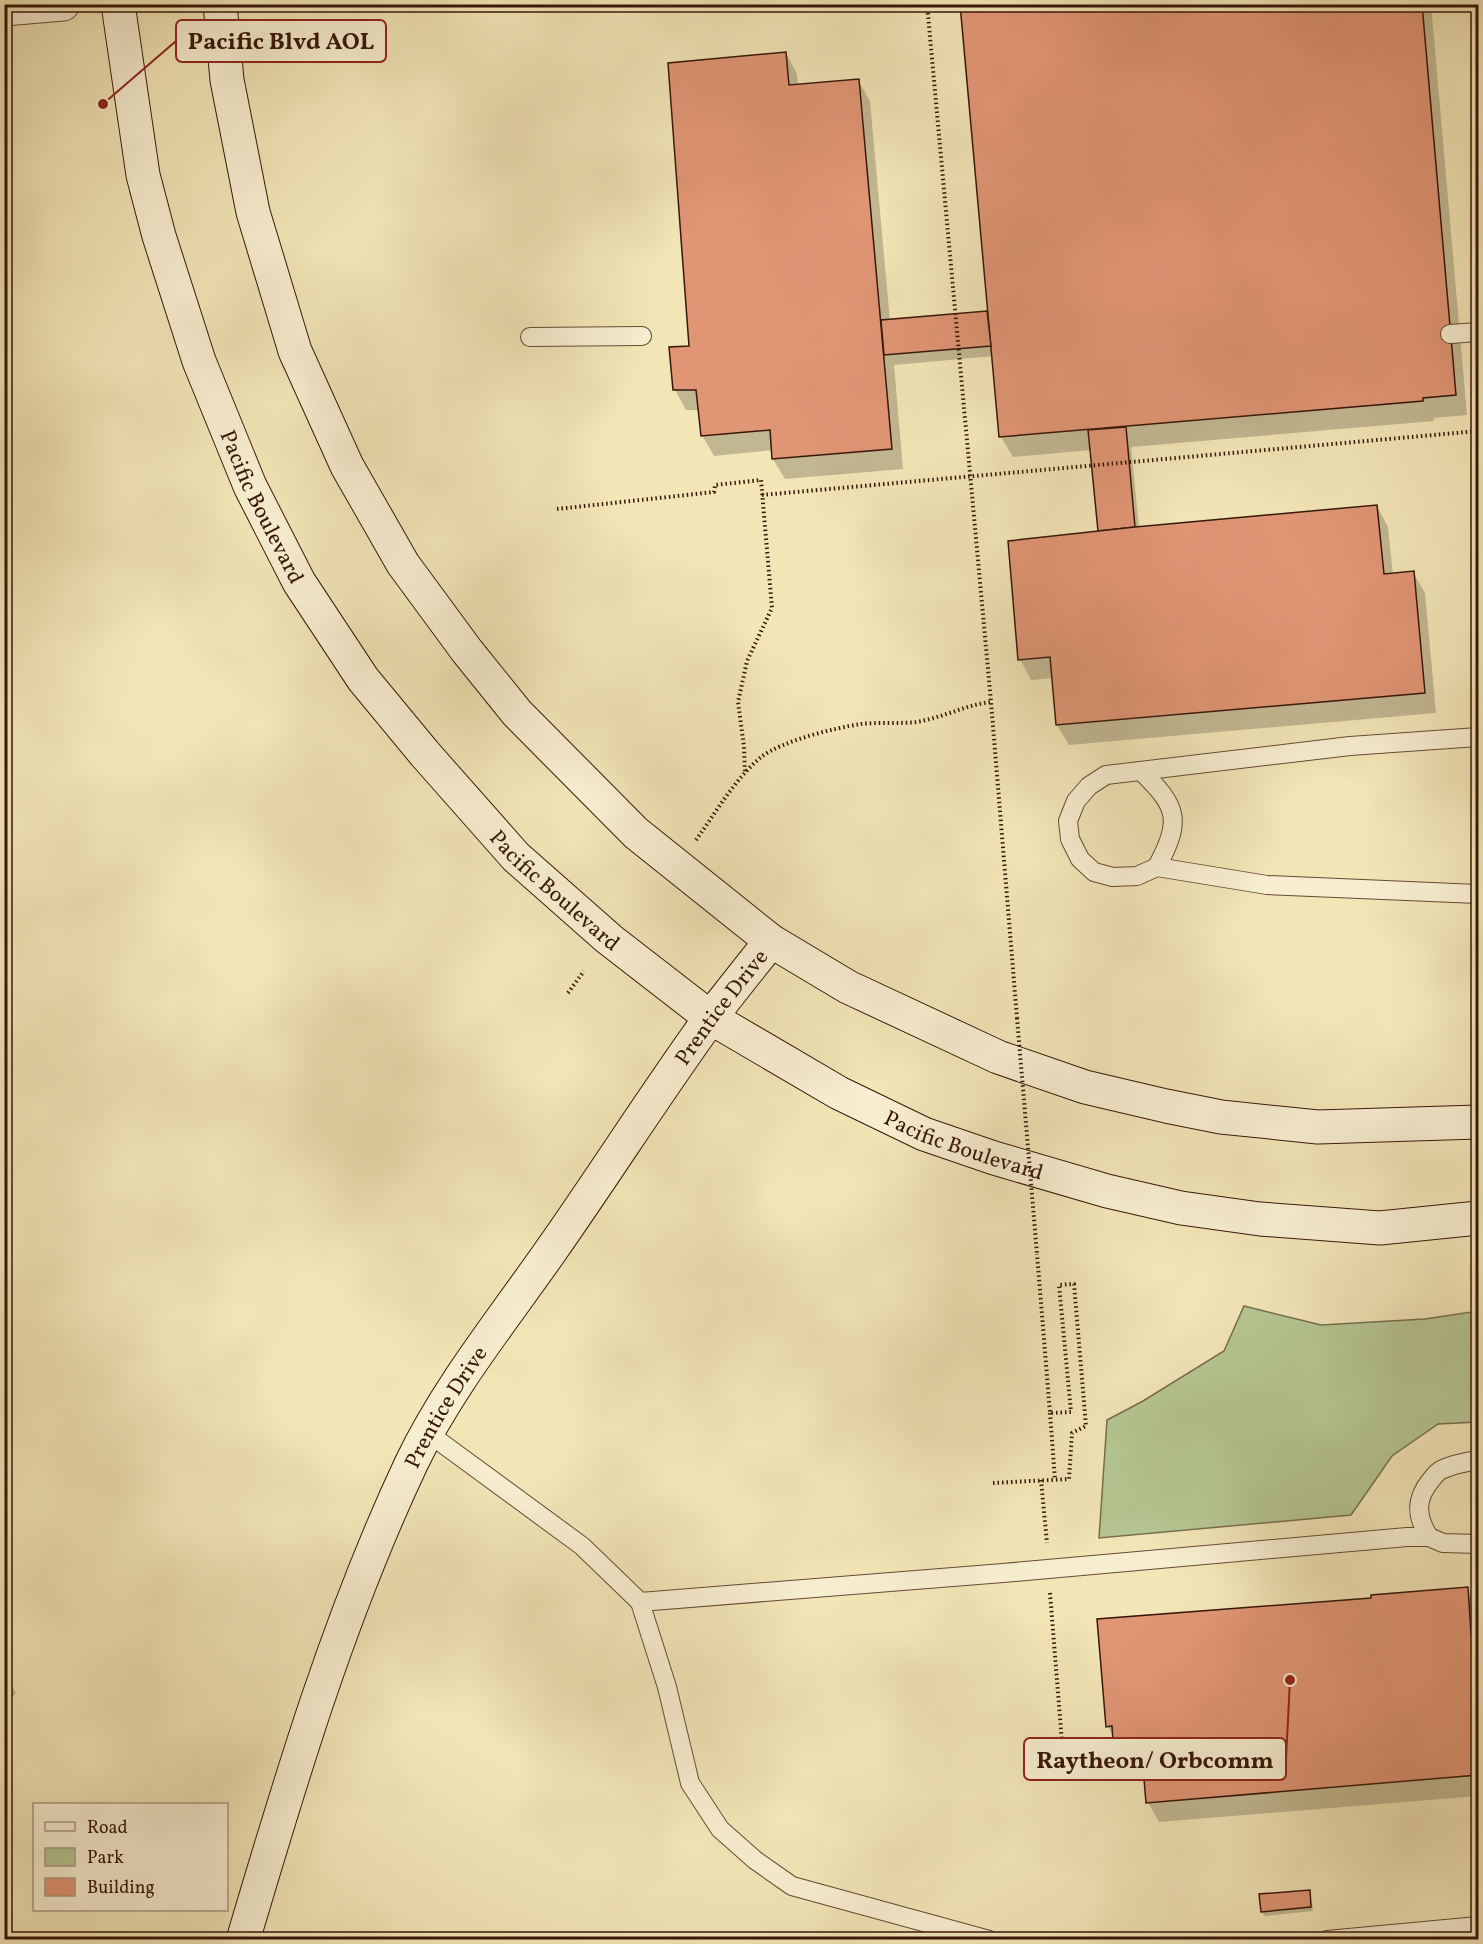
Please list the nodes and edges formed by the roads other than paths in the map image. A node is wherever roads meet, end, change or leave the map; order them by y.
1 (63, 4) edge
2 (118, 4) edge
3 (220, 4) edge
4 (4, 9) edge
5 (1479, 332) edge
6 (1450, 334) dead end
7 (642, 336) dead end
8 (530, 337) dead end
9 (1479, 737) edge
10 (1142, 772) junction
11 (1157, 867) junction
12 (1479, 894) edge
13 (771, 941) junction
14 (711, 1018) junction
15 (1479, 1122) edge
16 (1479, 1218) edge
17 (428, 1433) junction
18 (1479, 1460) edge
19 (1429, 1537) junction
20 (1479, 1544) edge
21 (640, 1602) junction
22 (1479, 1926) edge
23 (243, 1940) edge
24 (989, 1940) edge
25 (1327, 1940) edge

1 - 4 main road
2 - 14 main road, Pacific Boulevard
3 - 13 main road
5 - 6 lane
7 - 8 lane
9 - 10 lane
10 - 11 lane
10 - 11 lane
11 - 12 lane
13 - 14 main road, Prentice Drive
13 - 15 main road
14 - 16 main road, Pacific Boulevard
14 - 17 main road, Prentice Drive
17 - 21 lane
17 - 23 main road, Prentice Drive
18 - 19 lane
19 - 20 lane
19 - 21 lane
21 - 24 lane
22 - 25 lane

